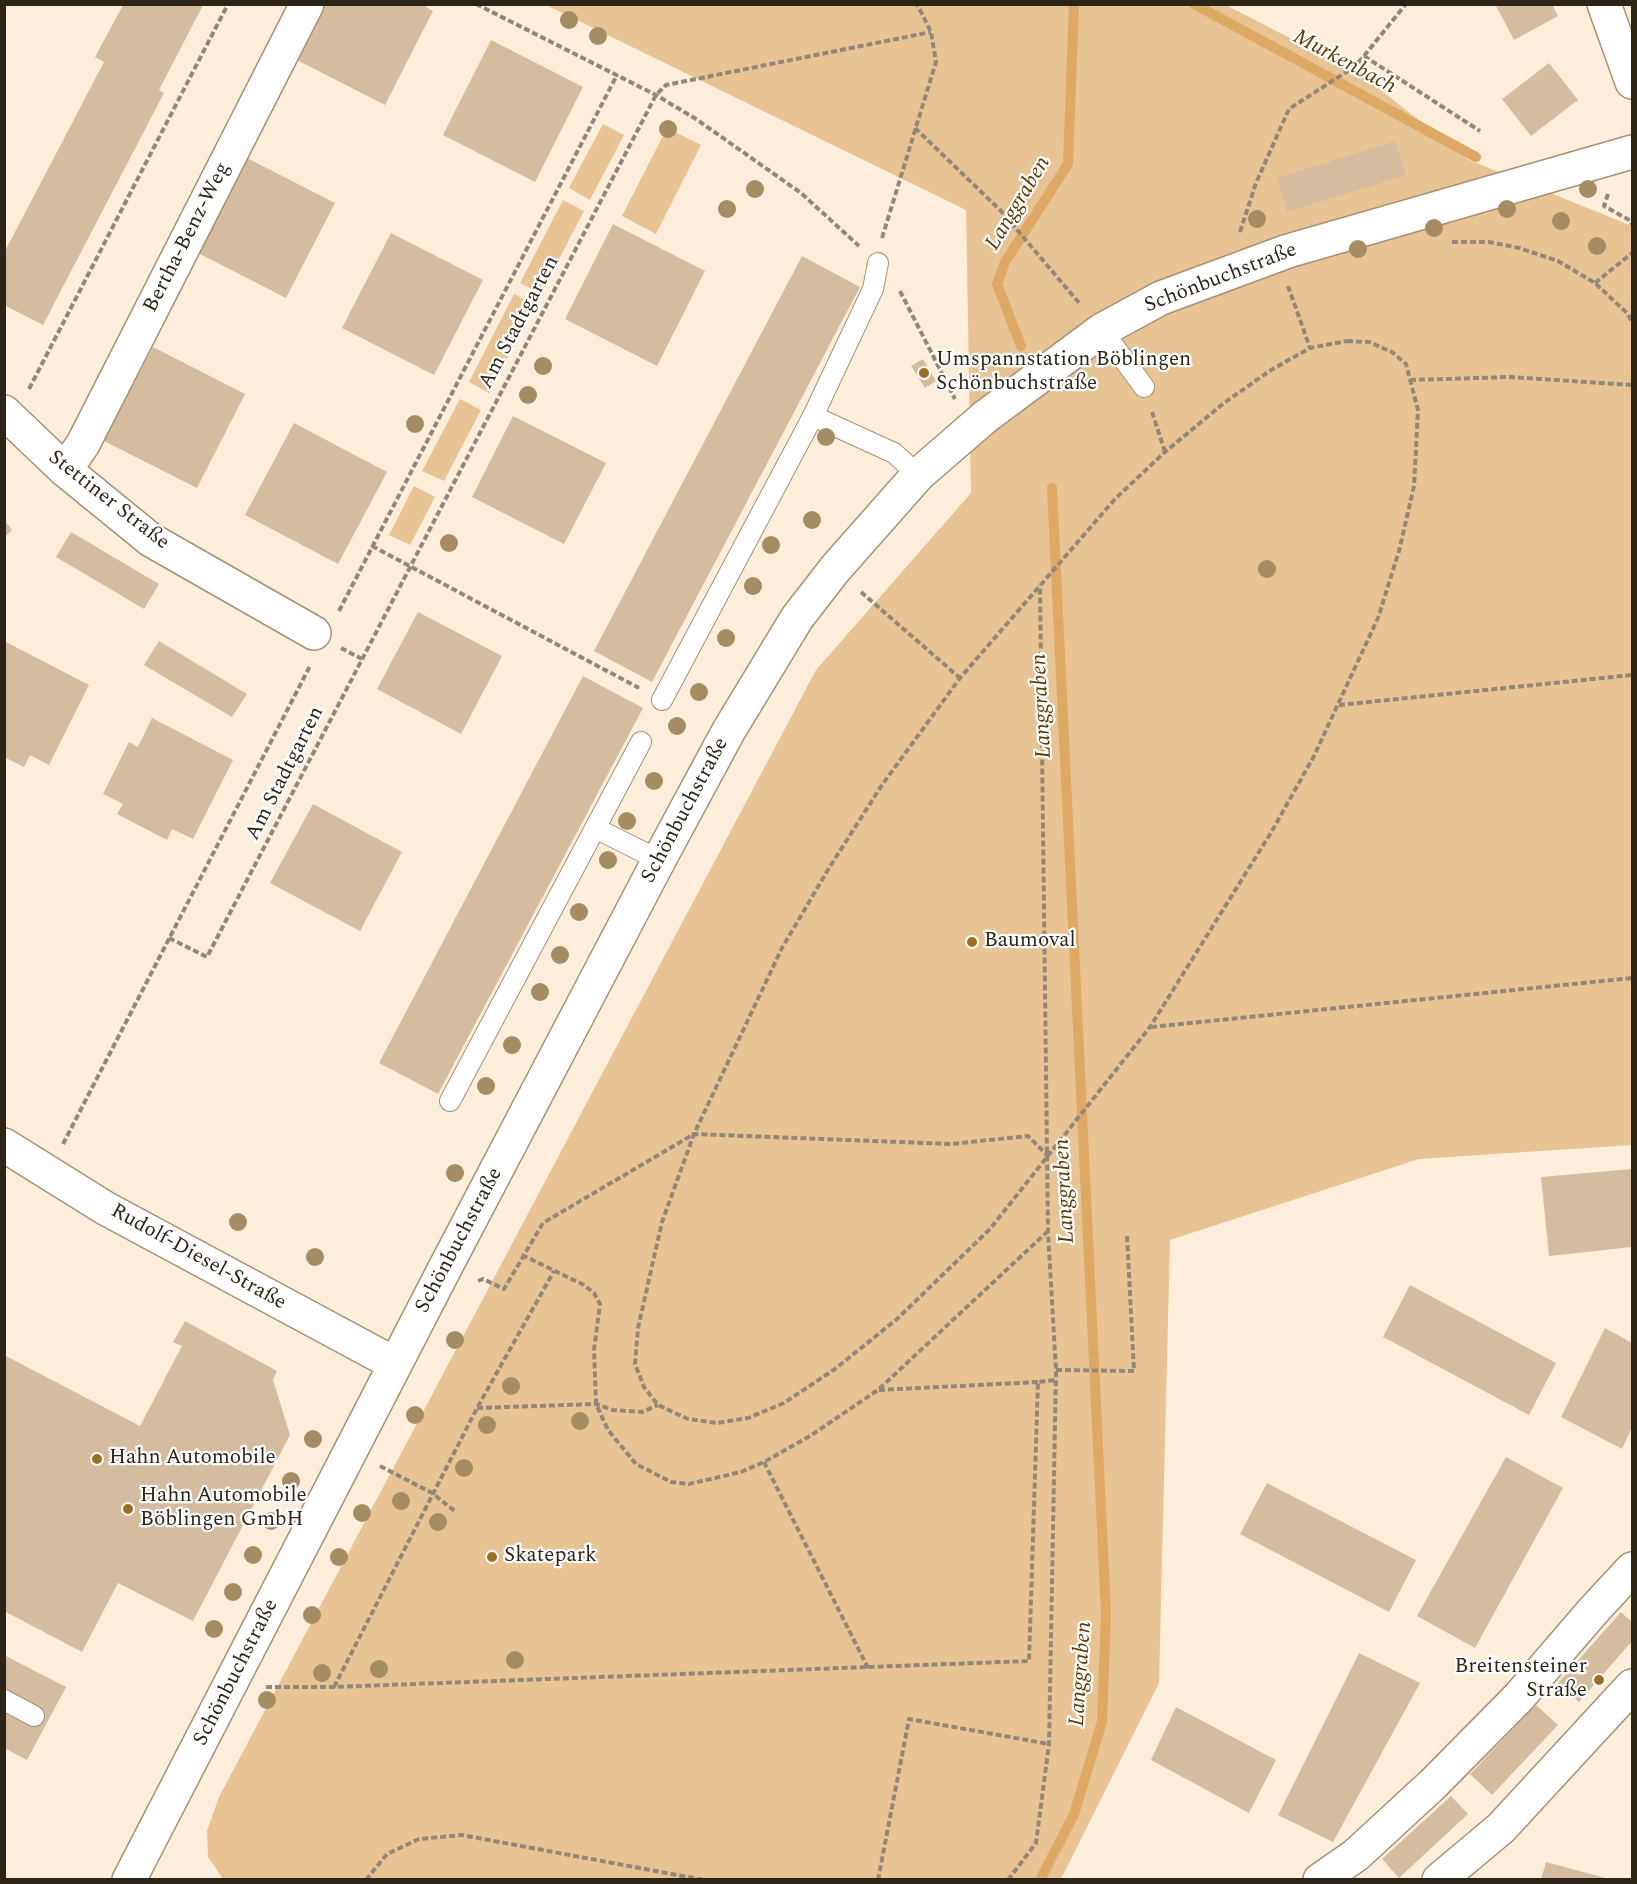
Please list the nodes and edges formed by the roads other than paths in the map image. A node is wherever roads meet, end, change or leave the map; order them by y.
1 (307, 4) edge
2 (1604, 4) edge
3 (1632, 82) edge
4 (1632, 152) edge
5 (878, 264) road end
6 (1102, 330) junction
7 (1144, 387) road end
8 (813, 416) junction
9 (9, 417) edge
10 (65, 470) junction
11 (918, 475) junction
12 (321, 637) road end
13 (662, 700) road end
14 (641, 742) dead end
15 (597, 829) junction
16 (659, 860) junction
17 (450, 1101) dead end
18 (4, 1144) edge
19 (395, 1364) junction
20 (1632, 1569) edge
21 (1632, 1686) edge
22 (4, 1700) edge
23 (34, 1716) dead end
24 (129, 1880) edge
25 (1320, 1880) edge
26 (1439, 1880) edge

1 - 10 street, Bertha-Benz-Weg
2 - 3 street
4 - 6 street, Schönbuchstraße
5 - 8 lane
6 - 7 lane
6 - 11 street, Schönbuchstraße
8 - 11 lane
8 - 13 lane
9 - 10 street, Stettiner Straße
10 - 12 street, Stettiner Straße
11 - 16 street, Schönbuchstraße
14 - 15 lane
15 - 16 lane
15 - 17 lane
16 - 19 street, Schönbuchstraße
18 - 19 street, Rudolf-Diesel-Straße
19 - 24 street, Schönbuchstraße
20 - 25 street
21 - 26 street
22 - 23 lane

